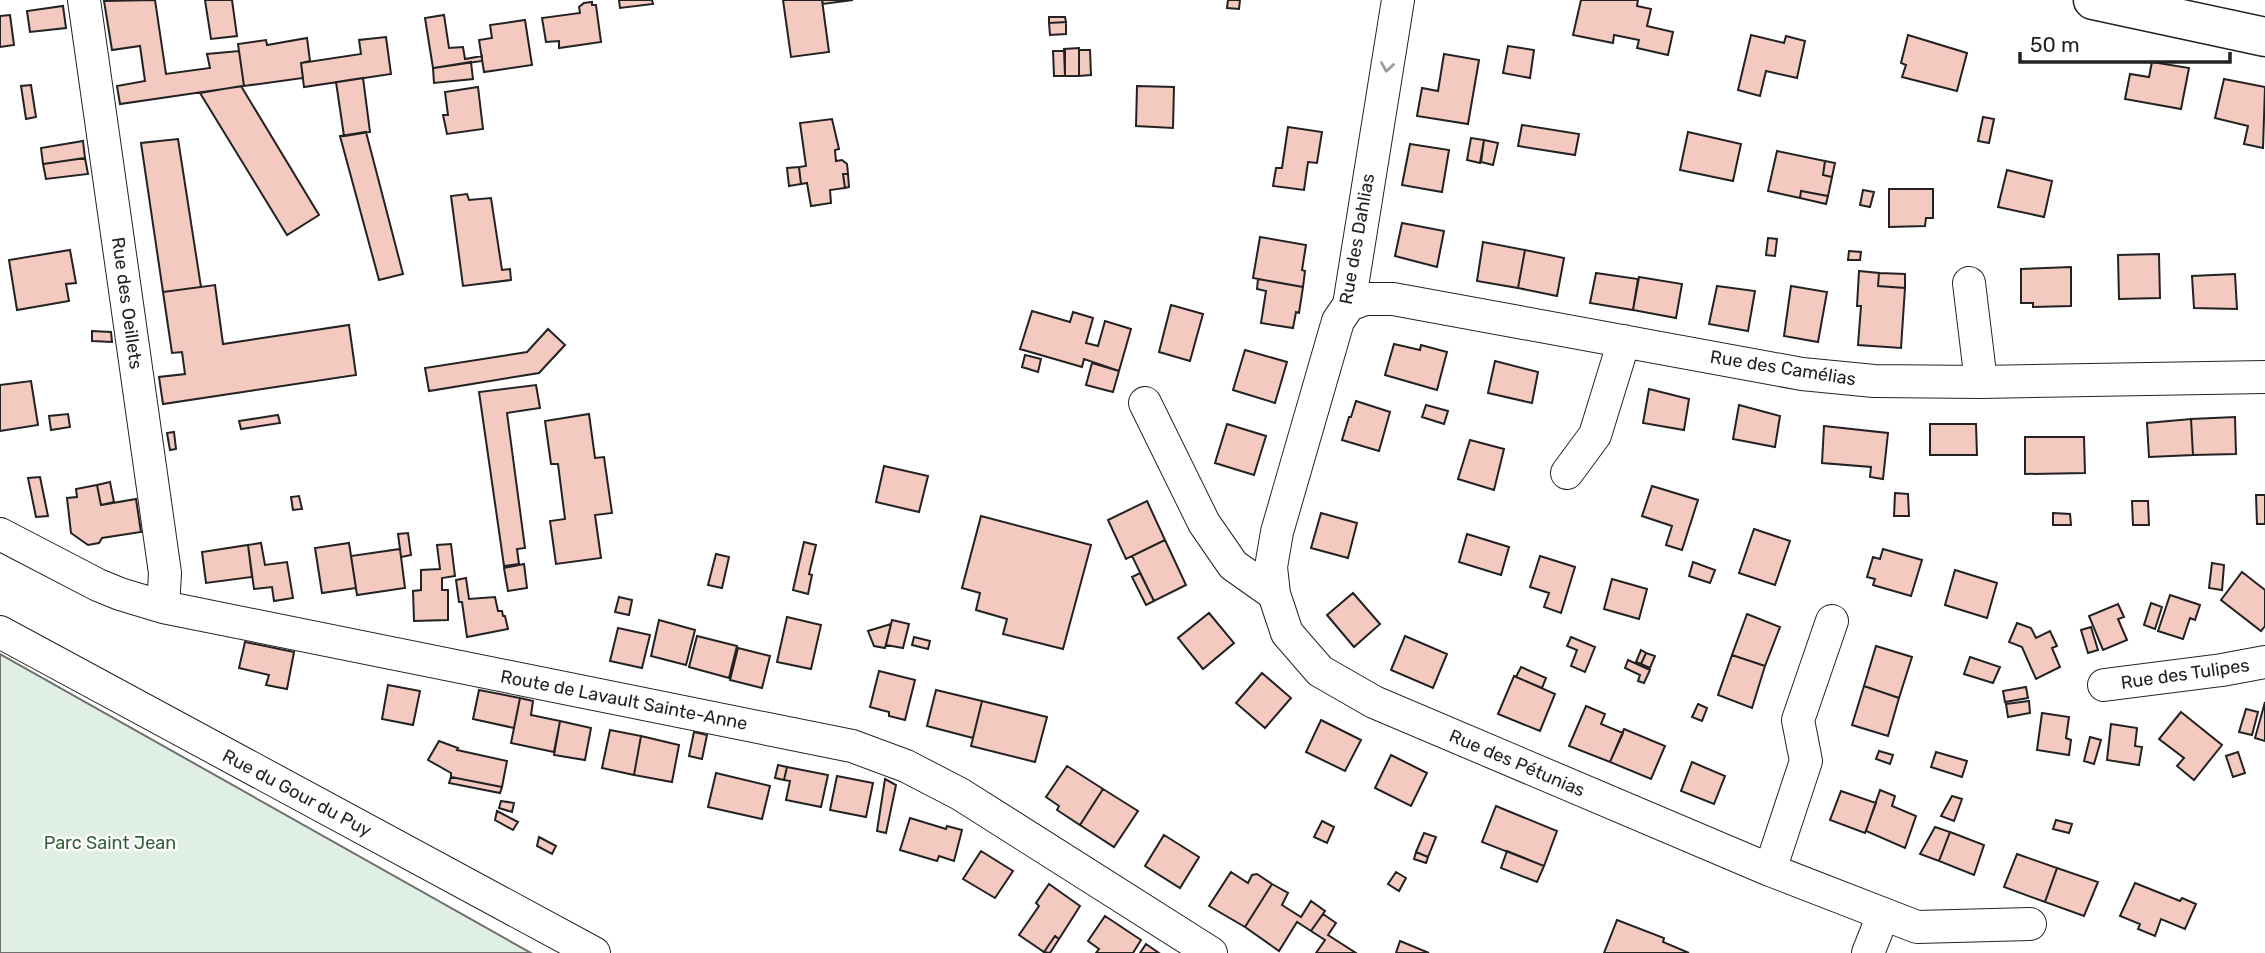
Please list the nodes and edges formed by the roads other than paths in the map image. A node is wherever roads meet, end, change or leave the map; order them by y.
1 (84, 0) edge
2 (1398, 0) edge
3 (2093, 0) edge
4 (2265, 37) edge
5 (1969, 283) dead end
6 (1349, 305) junction
7 (1624, 341) junction
8 (2265, 377) edge
9 (1981, 382) junction
10 (1145, 402) dead end
11 (1567, 472) dead end
12 (0, 534) edge
13 (1274, 594) junction
14 (163, 607) junction
15 (1832, 621) dead end
16 (0, 632) edge
17 (2265, 662) edge
18 (2104, 685) dead end
19 (1770, 870) junction
20 (1883, 915) junction
21 (2030, 924) dead end
22 (588, 952) edge
23 (1211, 953) edge
24 (1868, 953) edge

1 - 14 street, Rue des Oeillets
2 -> 6 street, Rue des Dahlias
3 - 4 main road
5 - 9 street
6 - 7 street, Rue des Camélias
6 - 13 street, Rue des Dahlias
7 - 9 street, Rue des Camélias
7 - 11 street
8 - 9 street, Rue des Camélias
10 - 13 street
12 - 14 street, Route de Lavault Sainte-Anne
13 - 19 street, Rue des Pétunias
14 - 23 street, Route de Lavault Sainte-Anne
15 - 19 street
16 - 22 street, Rue du Gour du Puy
17 - 18 street, Rue des Tulipes
19 - 20 street, Rue des Pétunias
20 - 21 street, Rue des Pétunias
20 - 24 street

